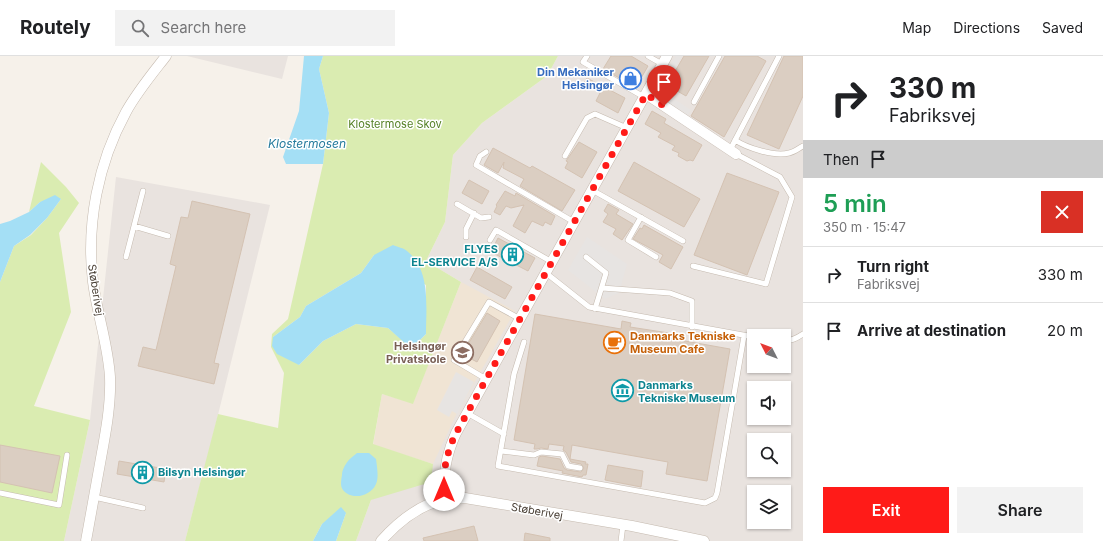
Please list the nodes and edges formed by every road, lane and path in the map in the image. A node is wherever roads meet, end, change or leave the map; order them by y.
1 (166, 56) edge
2 (587, 56) edge
3 (648, 56) edge
4 (719, 56) edge
5 (779, 56) edge
6 (665, 60) edge
7 (645, 95) junction
8 (694, 102) dead end
9 (627, 128) junction
10 (735, 140) junction
11 (803, 146) edge
12 (486, 152) dead end
13 (733, 152) junction
14 (565, 156) dead end
15 (592, 190) junction
16 (143, 191) dead end
17 (457, 204) dead end
18 (474, 214) junction
19 (489, 217) dead end
20 (641, 217) junction
21 (574, 222) junction
22 (134, 226) junction
23 (168, 236) dead end
24 (466, 238) dead end
25 (490, 240) dead end
26 (683, 241) dead end
27 (126, 257) dead end
28 (586, 257) dead end
29 (656, 257) dead end
30 (552, 262) junction
31 (693, 266) dead end
32 (546, 273) junction
33 (602, 288) junction
34 (595, 308) junction
35 (520, 319) junction
36 (692, 326) junction
37 (803, 334) edge
38 (744, 336) junction
39 (747, 337) edge
40 (791, 340) edge
41 (524, 342) dead end
42 (486, 379) junction
43 (467, 413) junction
44 (504, 434) junction
45 (501, 451) junction
46 (67, 455) dead end
47 (580, 468) dead end
48 (0, 493) edge
49 (94, 497) junction
50 (446, 499) junction
51 (143, 508) dead end
52 (623, 525) junction
53 (698, 540) edge
54 (86, 541) edge
55 (381, 541) edge
56 (621, 541) edge

1 - 49 street, Støberivej
2 - 7 lane
3 - 6 lane
4 - 8 lane
5 - 10 lane
6 - 7 street
7 - 9 street
7 - 13 street
9 - 14 lane
9 - 15 street
10 - 11 lane
10 - 13 lane
12 - 21 lane
13 - 31 lane
15 - 20 lane
15 - 21 street
16 - 22 lane
17 - 18 lane
18 - 19 lane
18 - 24 lane
20 - 26 lane
20 - 29 lane
21 - 30 street
22 - 23 lane
22 - 27 lane
25 - 30 lane
28 - 33 lane
30 - 32 street
32 - 34 lane
32 - 35 street
33 - 34 lane
33 - 36 lane
34 - 36 lane
35 - 42 street
35 - 42 lane
36 - 38 lane
37 - 40 lane
38 - 39 lane
38 - 45 lane
41 - 44 lane
42 - 43 street
43 - 44 lane
43 - 50 street
44 - 45 lane
45 - 47 lane
46 - 48 lane
49 - 51 lane
49 - 54 street, Støberivej
50 - 52 street, Støberivej
50 - 55 street, Støberivej
52 - 53 street, Støberivej
52 - 56 lane

